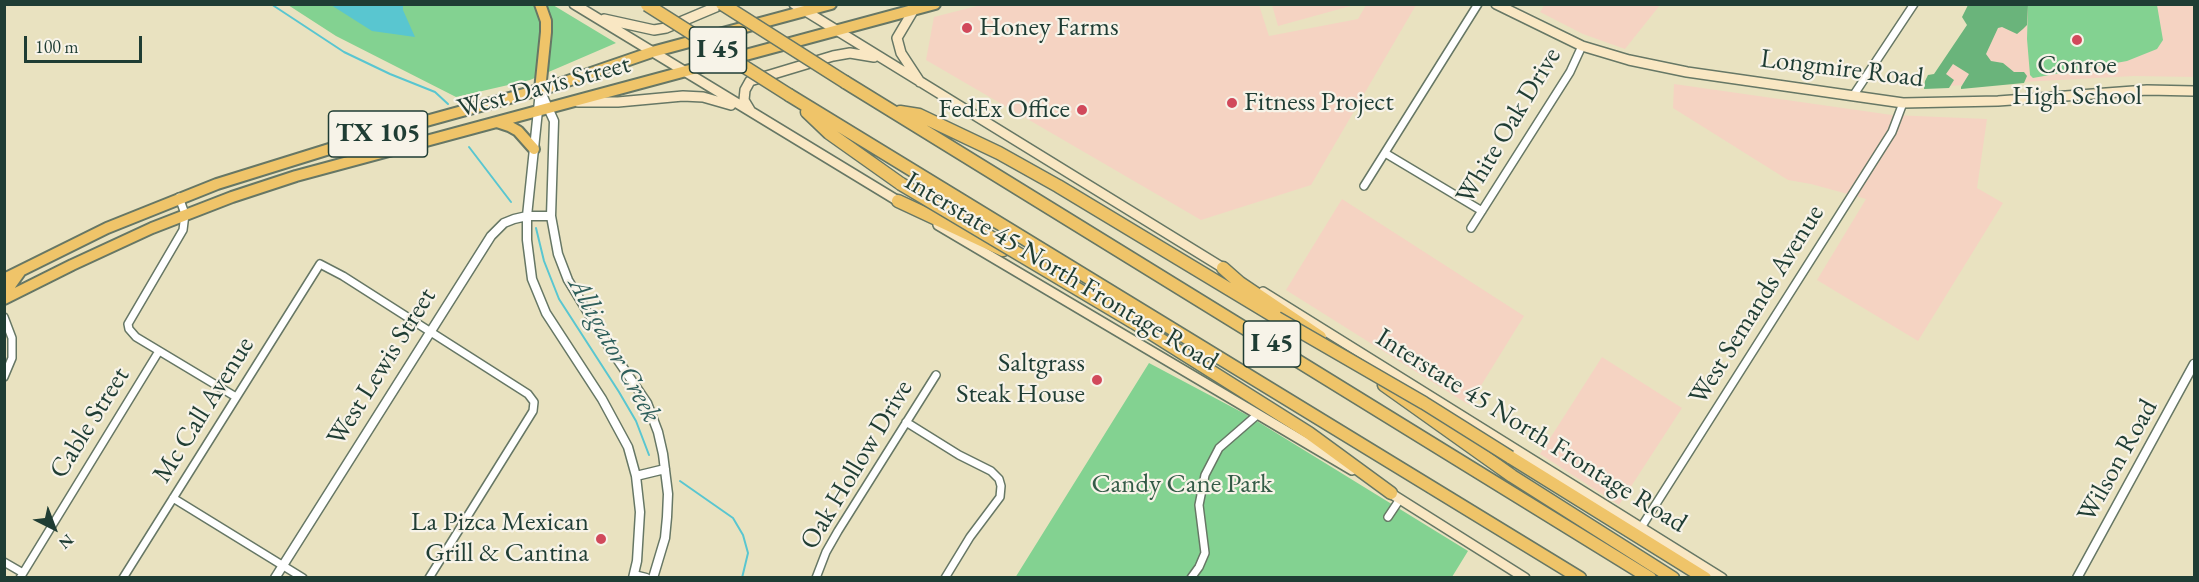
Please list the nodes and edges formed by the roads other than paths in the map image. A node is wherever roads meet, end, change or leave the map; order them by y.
1 (540, 4) edge
2 (574, 4) edge
3 (722, 4) edge
4 (794, 4) edge
5 (831, 4) edge
6 (935, 4) edge
7 (1479, 4) edge
8 (1496, 4) edge
9 (1914, 4) edge
10 (646, 5) edge
11 (805, 11) junction
12 (913, 11) junction
13 (596, 18) junction
14 (838, 32) junction
15 (1582, 46) junction
16 (652, 52) junction
17 (880, 58) junction
18 (686, 73) junction
19 (921, 84) junction
20 (540, 90) junction
21 (2194, 91) edge
22 (789, 95) junction
23 (1852, 96) junction
24 (576, 101) junction
25 (1904, 104) junction
26 (742, 108) junction
27 (543, 110) junction
28 (894, 112) junction
29 (753, 114) junction
30 (497, 122) junction
31 (368, 137) junction
32 (534, 149) junction
33 (1385, 153) junction
34 (353, 160) junction
35 (1364, 186) dead end
36 (179, 197) junction
37 (898, 201) junction
38 (1482, 211) junction
39 (185, 214) junction
40 (527, 216) junction
41 (551, 216) junction
42 (1472, 228) dead end
43 (1223, 268) junction
44 (22, 269) junction
45 (4, 279) edge
46 (4, 289) edge
47 (4, 299) edge
48 (4, 317) edge
49 (429, 332) junction
50 (159, 351) junction
51 (2194, 364) edge
52 (936, 375) dead end
53 (1251, 376) junction
54 (4, 377) edge
55 (236, 398) junction
56 (1257, 415) junction
57 (906, 422) junction
58 (665, 469) junction
59 (636, 476) junction
60 (1395, 496) junction
61 (173, 498) junction
62 (1388, 517) dead end
63 (1642, 526) junction
64 (4, 562) edge
65 (283, 565) junction
66 (21, 575) edge
67 (634, 576) edge
68 (123, 578) edge
69 (275, 578) edge
70 (303, 578) edge
71 (429, 578) edge
72 (646, 578) edge
73 (653, 578) edge
74 (816, 578) edge
75 (945, 578) edge
76 (1191, 578) edge
77 (1525, 578) edge
78 (1580, 578) edge
79 (1650, 578) edge
80 (1672, 578) edge
81 (1705, 578) edge
82 (1722, 578) edge
83 (2077, 578) edge

1 - 20 main road
2 - 13 main road, Interstate 45 North Frontage Road
3 - 13 main road
3 - 28 highway, I 45, bridge
4 - 11 main road, Interstate 45 North Frontage Road
5 - 11 main road, West Davis Street / TX 105
6 - 12 main road, West Davis Street / TX 105
7 - 33 street
8 - 15 main road, Longmire Road
9 - 23 street
10 - 22 highway, I 45, bridge
11 - 14 main road, Interstate 45 North Frontage Road
11 - 16 main road, West Davis Street / TX 105
12 - 14 main road, West Davis Street / TX 105
12 - 19 main road
13 - 16 main road, Interstate 45 North Frontage Road
14 - 17 main road, Interstate 45 North Frontage Road
14 - 18 main road, West Davis Street / TX 105
15 - 23 main road, Longmire Road
15 - 38 street, White Oak Drive
16 - 18 main road, Interstate 45 North Frontage Road
16 - 20 main road, West Davis Street / TX 105
17 - 19 main road, Interstate 45 North Frontage Road
17 - 29 main road
18 - 24 main road, West Davis Street / TX 105
18 - 26 main road, Interstate 45 North Frontage Road
19 - 43 main road, Interstate 45 North Frontage Road
20 - 27 street
20 - 31 main road, West Davis Street / TX 105
21 - 25 main road, Longmire Road
22 - 53 highway, I 45
22 - 60 highway, bridge
23 - 25 main road, Longmire Road
24 - 26 main road
24 - 27 main road, West Davis Street / TX 105
25 - 63 street, West Semands Avenue
26 - 29 main road, Interstate 45 North Frontage Road
27 - 30 main road, West Davis Street / TX 105
27 - 32 street
27 - 41 street
28 - 79 highway, I 45
28 - 81 highway, bridge
29 - 37 main road, Interstate 45 North Frontage Road
30 - 32 main road
30 - 34 main road, West Davis Street / TX 105
31 - 34 main road
31 - 36 main road, West Davis Street / TX 105
32 - 40 street
33 - 35 street
33 - 38 street
34 - 39 main road, West Davis Street / TX 105
36 - 39 street
36 - 44 main road, West Davis Street / TX 105
37 - 53 highway
37 - 56 main road, Interstate 45 North Frontage Road
38 - 42 street, White Oak Drive
39 - 47 main road, West Davis Street / TX 105
39 - 50 street, Cable Street
40 - 41 street, West Lewis Street
40 - 49 street, West Lewis Street
40 - 59 street
41 - 58 street
43 - 63 main road, Interstate 45 North Frontage Road
43 - 80 highway
44 - 45 main road, West Davis Street / TX 105
44 - 46 main road
48 - 54 street
49 - 55 street, Mc Call Avenue
49 - 65 street, West Lewis Street
49 - 71 street
50 - 55 street
50 - 66 street, Cable Street
51 - 83 street, Wilson Road
52 - 57 street, Oak Hollow Drive
53 - 78 highway, I 45
55 - 61 street, Mc Call Avenue
56 - 60 main road, Interstate 45 North Frontage Road
56 - 76 street
57 - 74 street, Oak Hollow Drive
57 - 75 street
58 - 59 street
58 - 73 street
59 - 67 street
60 - 62 street
60 - 77 main road, Interstate 45 North Frontage Road
61 - 65 street
61 - 68 street, Mc Call Avenue
63 - 82 main road, Interstate 45 North Frontage Road
64 - 66 street
65 - 69 street, West Lewis Street
65 - 70 street
67 - 72 street

